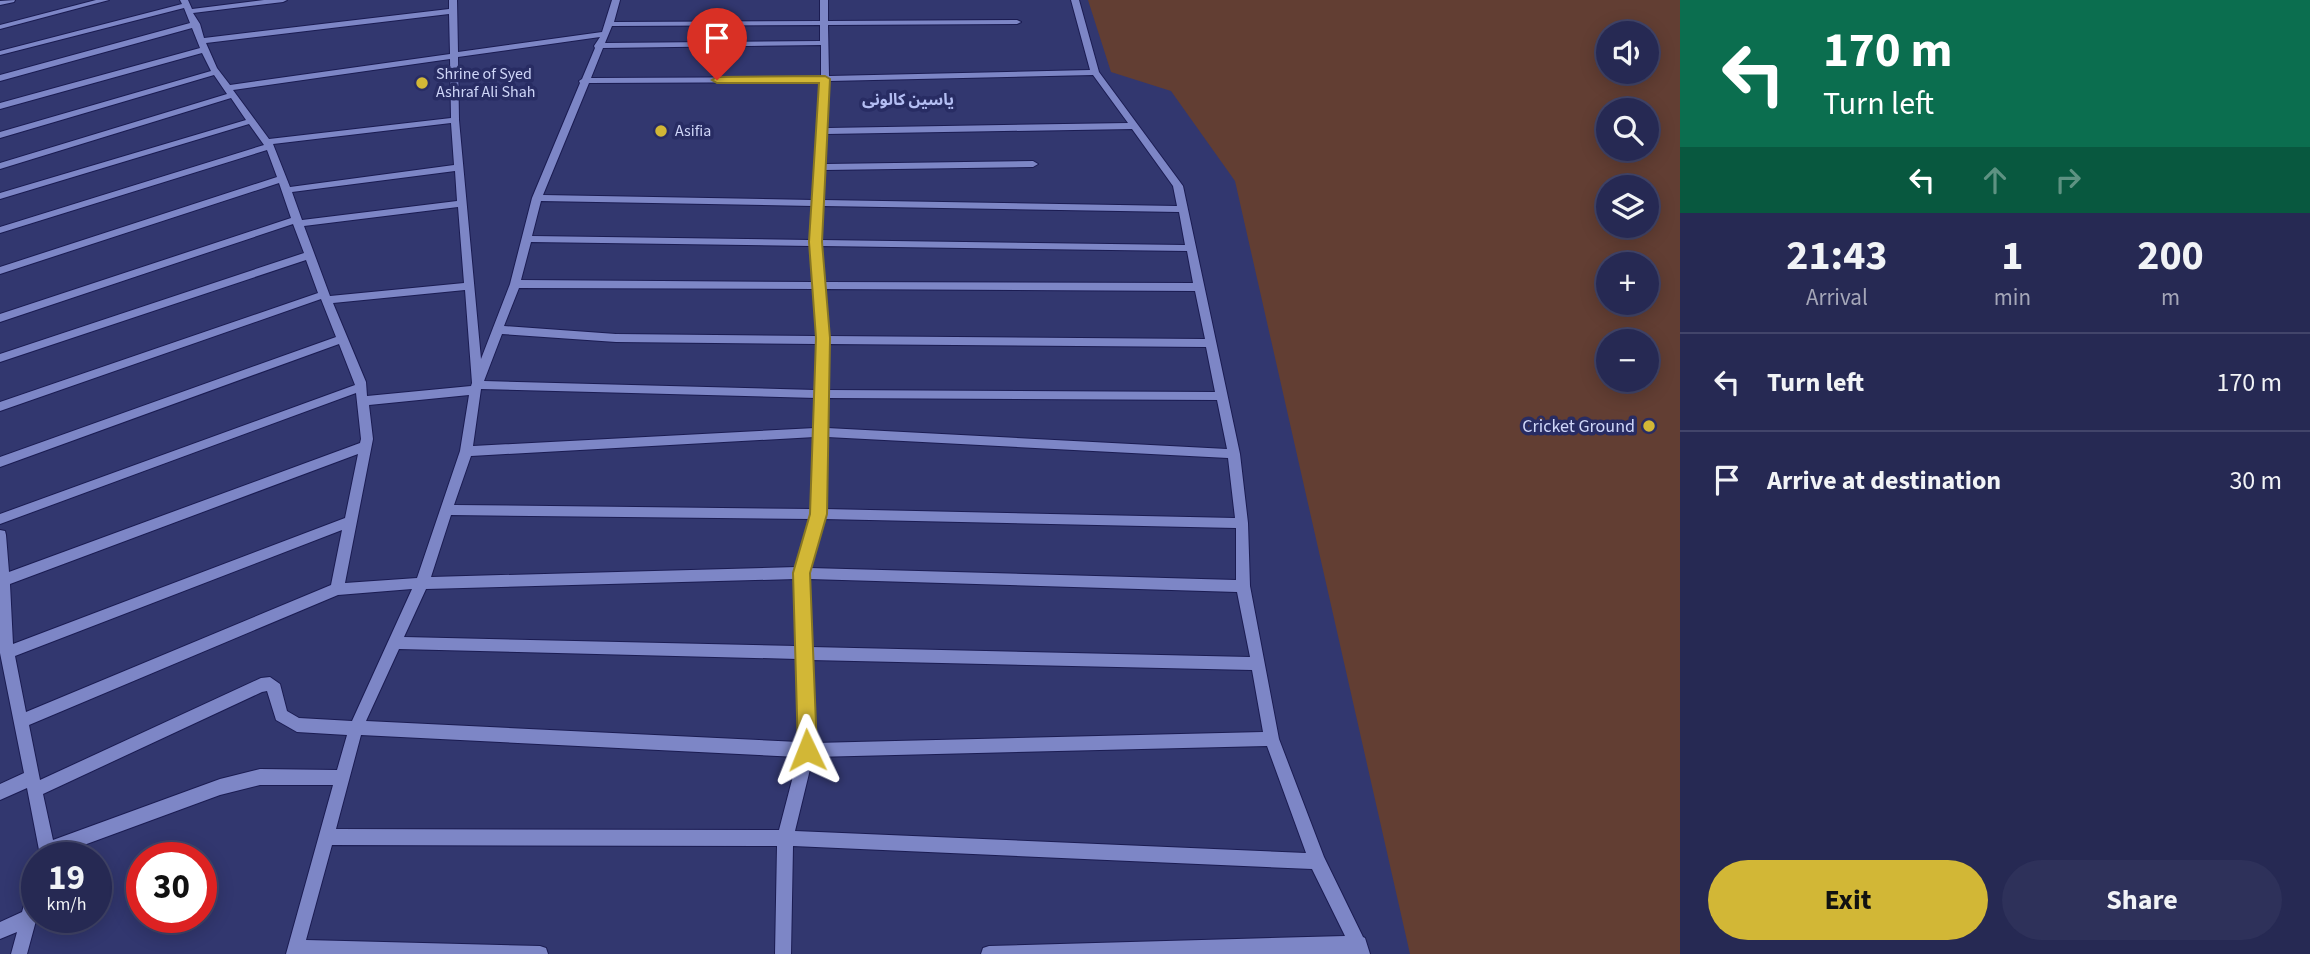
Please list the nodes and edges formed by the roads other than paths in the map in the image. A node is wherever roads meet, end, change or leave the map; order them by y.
1 (11, 0) edge
2 (105, 0) edge
3 (283, 0) edge
4 (616, 0) edge
5 (824, 0) edge
6 (1075, 0) edge
7 (0, 3) edge
8 (187, 5) edge
9 (453, 5) edge
10 (1017, 22) dead end
11 (825, 23) junction
12 (196, 24) junction
13 (0, 27) edge
14 (603, 35) junction
15 (825, 43) junction
16 (204, 45) junction
17 (0, 53) edge
18 (453, 54) junction
19 (216, 72) junction
20 (1095, 72) junction
21 (0, 78) edge
22 (825, 79) junction
23 (583, 81) junction
24 (230, 92) junction
25 (0, 106) edge
26 (455, 120) junction
27 (251, 121) junction
28 (1132, 126) junction
29 (822, 131) junction
30 (0, 135) edge
31 (268, 144) junction
32 (1033, 164) dead end
33 (0, 166) edge
34 (460, 167) junction
35 (821, 167) junction
36 (284, 185) junction
37 (0, 196) edge
38 (537, 198) junction
39 (463, 203) junction
40 (819, 203) junction
41 (1183, 209) junction
42 (298, 221) junction
43 (0, 230) edge
44 (527, 239) junction
45 (816, 242) junction
46 (1191, 248) junction
47 (310, 256) junction
48 (0, 271) edge
49 (515, 284) junction
50 (470, 286) junction
51 (817, 286) junction
52 (1200, 287) junction
53 (326, 297) junction
54 (0, 318) edge
55 (499, 330) junction
56 (823, 338) junction
57 (342, 339) junction
58 (1211, 343) junction
59 (0, 358) edge
60 (361, 387) junction
61 (476, 387) junction
62 (822, 394) junction
63 (1222, 396) junction
64 (364, 401) junction
65 (0, 407) edge
66 (822, 432) junction
67 (366, 446) junction
68 (466, 451) junction
69 (1234, 454) junction
70 (0, 463) edge
71 (446, 510) junction
72 (819, 514) junction
73 (0, 519) edge
74 (349, 522) junction
75 (1242, 523) junction
76 (0, 535) edge
77 (802, 573) junction
78 (4, 580) junction
79 (422, 583) junction
80 (1243, 586) junction
81 (337, 589) junction
82 (395, 643) junction
83 (804, 653) junction
84 (5, 658) edge
85 (1258, 664) junction
86 (20, 722) junction
87 (356, 728) junction
88 (1272, 739) junction
89 (807, 750) junction
90 (342, 778) junction
91 (34, 783) junction
92 (0, 792) edge
93 (325, 837) junction
94 (785, 838) junction
95 (44, 842) edge
96 (77, 842) edge
97 (1317, 861) junction
98 (21, 921) edge
99 (0, 931) edge
100 (25, 933) edge
101 (1360, 949) edge
102 (294, 951) edge
103 (19, 954) edge
104 (541, 954) edge
105 (783, 954) edge
106 (989, 954) edge

1 - 7 street
2 - 13 street
3 - 8 street
4 - 14 street
5 - 11 street
6 - 20 street
8 - 12 street
8 - 17 street
9 - 16 street
9 - 18 street
10 - 11 street
11 - 14 street
11 - 15 street
12 - 16 street
12 - 21 street
14 - 15 street
14 - 18 street
14 - 23 street
15 - 22 street
16 - 19 street
16 - 25 street
18 - 24 street
18 - 26 street
19 - 24 street
19 - 30 street
20 - 22 street
20 - 28 street
22 - 23 street
22 - 29 street
23 - 38 street
24 - 27 street
24 - 33 street
26 - 31 street
26 - 34 street
27 - 31 street
27 - 37 street
28 - 29 street
28 - 41 street
29 - 35 street
31 - 36 street
31 - 43 street
32 - 35 street
34 - 36 street
34 - 39 street
35 - 40 street
36 - 42 street
36 - 48 street
38 - 40 street
38 - 44 street
39 - 42 street
39 - 50 street
40 - 41 street
40 - 45 street
41 - 46 street
42 - 47 street
42 - 54 street
44 - 45 street
44 - 49 street
45 - 46 street
45 - 51 street
46 - 52 street
47 - 53 street
47 - 59 street
49 - 51 street
49 - 55 street
50 - 53 street
50 - 61 street
51 - 52 street
51 - 56 street
52 - 58 street
53 - 57 street
53 - 65 street
55 - 56 street
55 - 61 street
56 - 58 street
56 - 62 street
57 - 60 street
57 - 70 street
58 - 63 street
60 - 64 street
60 - 73 street
61 - 62 street
61 - 64 street
61 - 68 street
62 - 63 street
62 - 66 street
63 - 69 street
64 - 67 street
66 - 68 street
66 - 69 street
66 - 72 street
67 - 74 street
67 - 78 street
68 - 71 street
69 - 75 street
71 - 72 street
71 - 79 street
72 - 75 street
72 - 77 street
74 - 81 street
74 - 84 street
75 - 80 street
76 - 78 street
77 - 79 street
77 - 80 street
77 - 83 street
78 - 84 street
79 - 81 street
79 - 82 street
80 - 85 street
81 - 86 street
82 - 83 street
82 - 87 street
83 - 85 street
83 - 89 street
84 - 86 street
85 - 88 street
86 - 91 street
87 - 89 street
87 - 90 street
87 - 91 street
88 - 89 street
88 - 97 street
89 - 94 street
90 - 93 street
90 - 96 street
91 - 92 street
91 - 95 street
93 - 94 street
93 - 102 street
94 - 97 street
94 - 105 street
97 - 101 street
98 - 99 street
100 - 103 street
101 - 106 street
102 - 104 street

